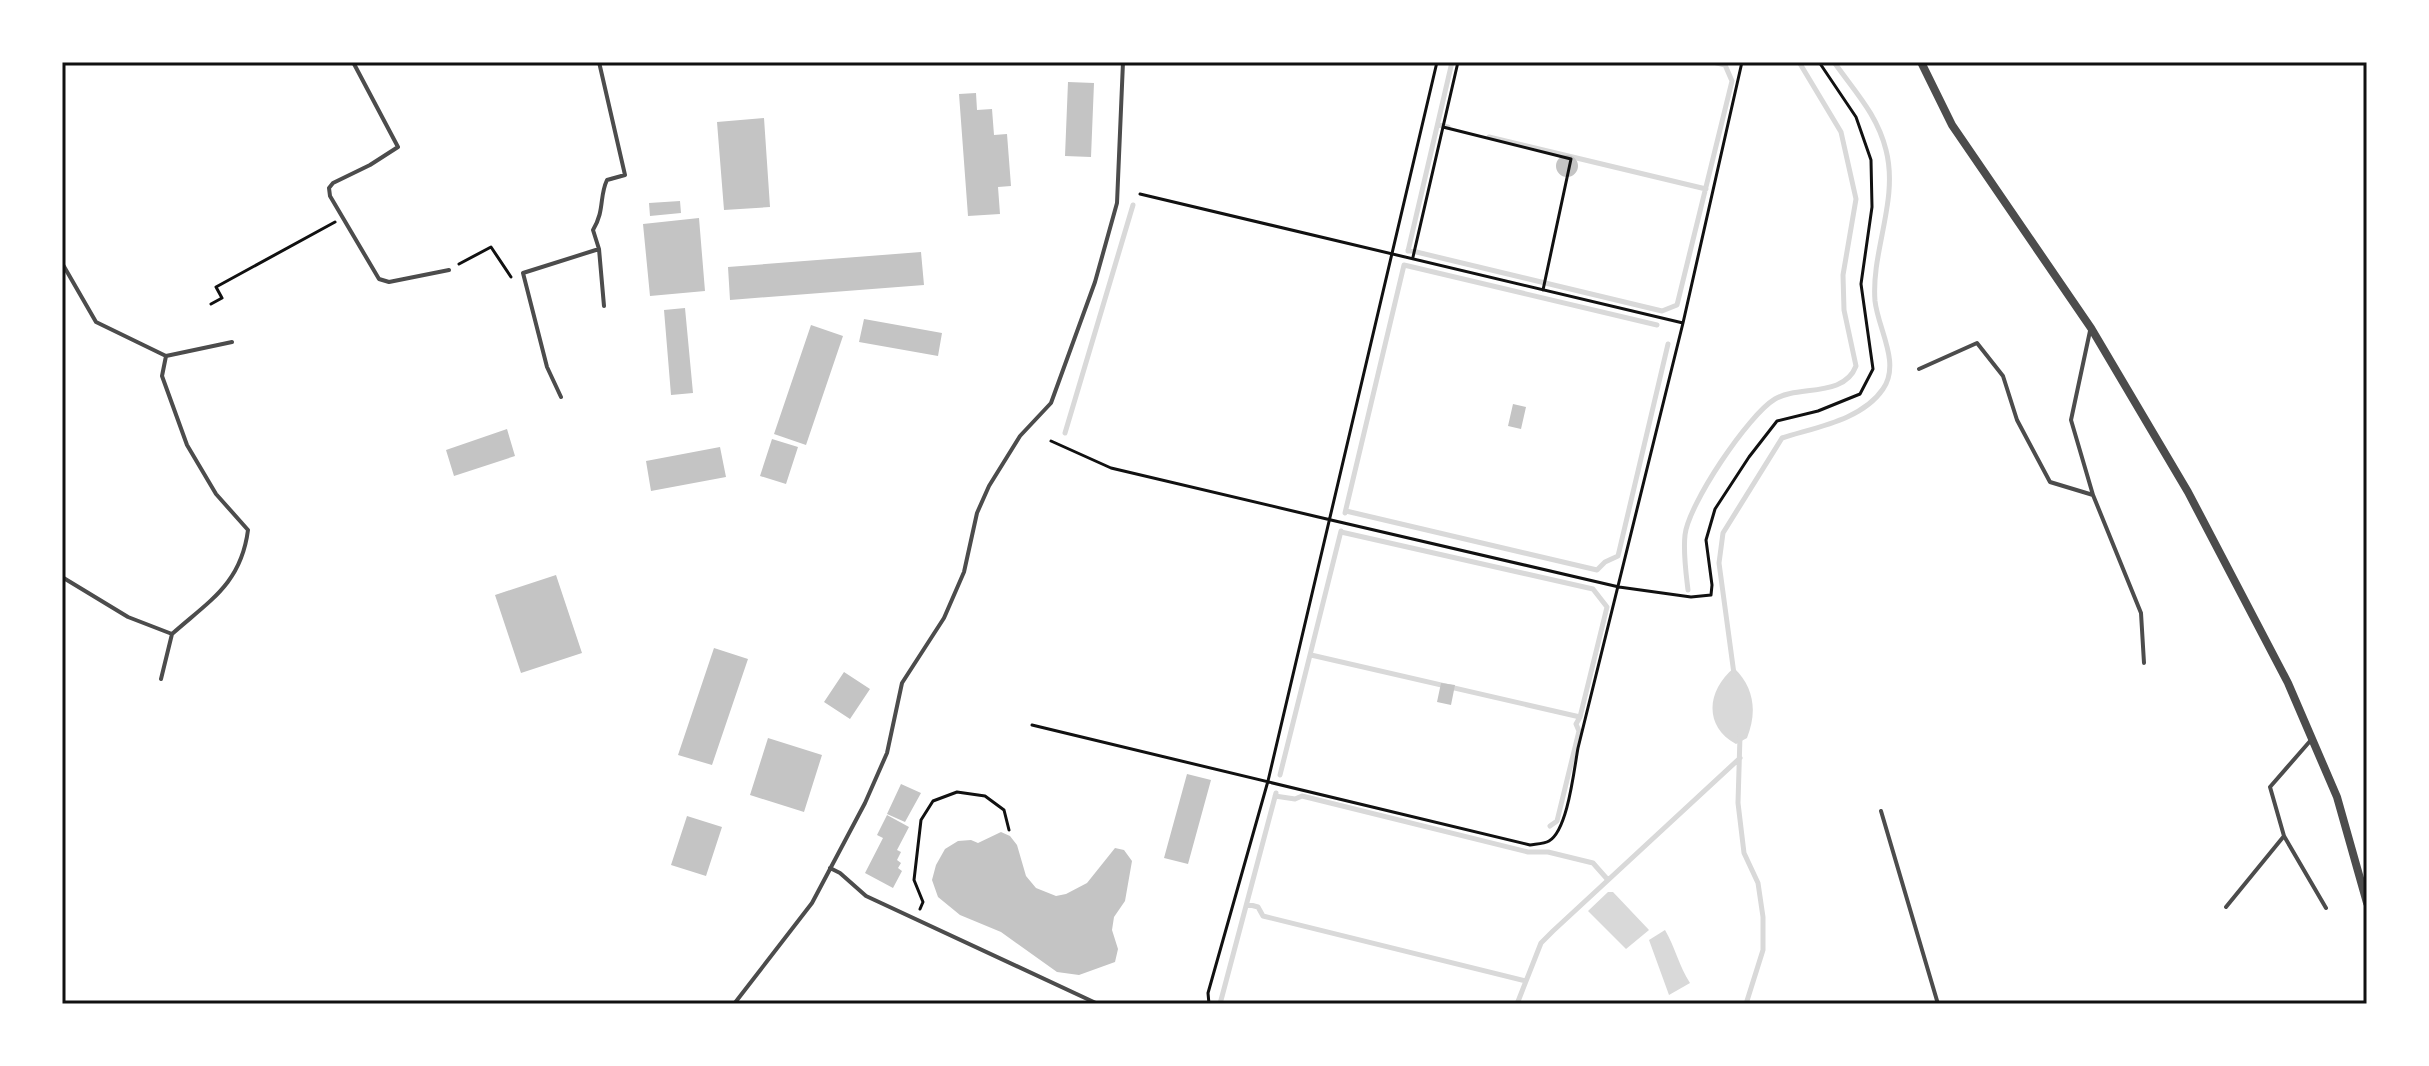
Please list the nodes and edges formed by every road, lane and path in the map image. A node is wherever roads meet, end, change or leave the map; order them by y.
1 (353, 62) edge
2 (599, 62) edge
3 (1123, 62) edge
4 (1437, 62) edge
5 (1458, 62) edge
6 (1742, 62) edge
7 (1819, 62) edge
8 (1921, 62) edge
9 (1443, 127) junction
10 (1140, 194) dead end
11 (343, 218) junction
12 (599, 249) junction
13 (1392, 253) junction
14 (1413, 257) junction
15 (62, 263) edge
16 (449, 270) joint
17 (523, 273) junction
18 (1543, 290) junction
19 (211, 304) dead end
20 (604, 306) dead end
21 (1683, 323) junction
22 (2091, 328) junction
23 (232, 342) dead end
24 (166, 356) junction
25 (1919, 369) dead end
26 (561, 397) dead end
27 (1051, 441) dead end
28 (2093, 495) junction
29 (1331, 520) junction
30 (62, 577) edge
31 (1619, 587) junction
32 (172, 634) junction
33 (2144, 663) dead end
34 (161, 679) dead end
35 (1032, 725) dead end
36 (2311, 740) junction
37 (1268, 781) junction
38 (1881, 811) dead end
39 (1009, 830) dead end
40 (2284, 836) junction
41 (830, 868) junction
42 (2367, 903) edge
43 (2226, 907) dead end
44 (2326, 908) dead end
45 (915, 919) junction
46 (734, 1004) edge
47 (1098, 1004) edge
48 (1209, 1004) edge
49 (1938, 1004) edge

1 - 11 lane
2 - 12 lane
3 - 41 lane
4 - 13 path
5 - 9 path
6 - 21 path
7 - 31 path
8 - 22 street
9 - 14 path
9 - 18 path
10 - 13 path
11 - 16 lane
11 - 19 path
12 - 17 lane
12 - 20 lane
13 - 14 path
13 - 29 path
14 - 18 path
15 - 24 lane
16 - 17 path
17 - 26 lane
18 - 21 path
21 - 31 path
22 - 28 lane
22 - 36 street
23 - 24 lane
24 - 32 lane
25 - 28 lane
27 - 29 path
28 - 33 lane
29 - 31 path
29 - 37 path
30 - 32 lane
31 - 37 path
32 - 34 lane
35 - 37 path
36 - 40 lane
36 - 42 street
37 - 48 path
38 - 49 lane
39 - 45 path
40 - 43 lane
40 - 44 lane
41 - 45 lane
41 - 46 lane
45 - 47 lane

